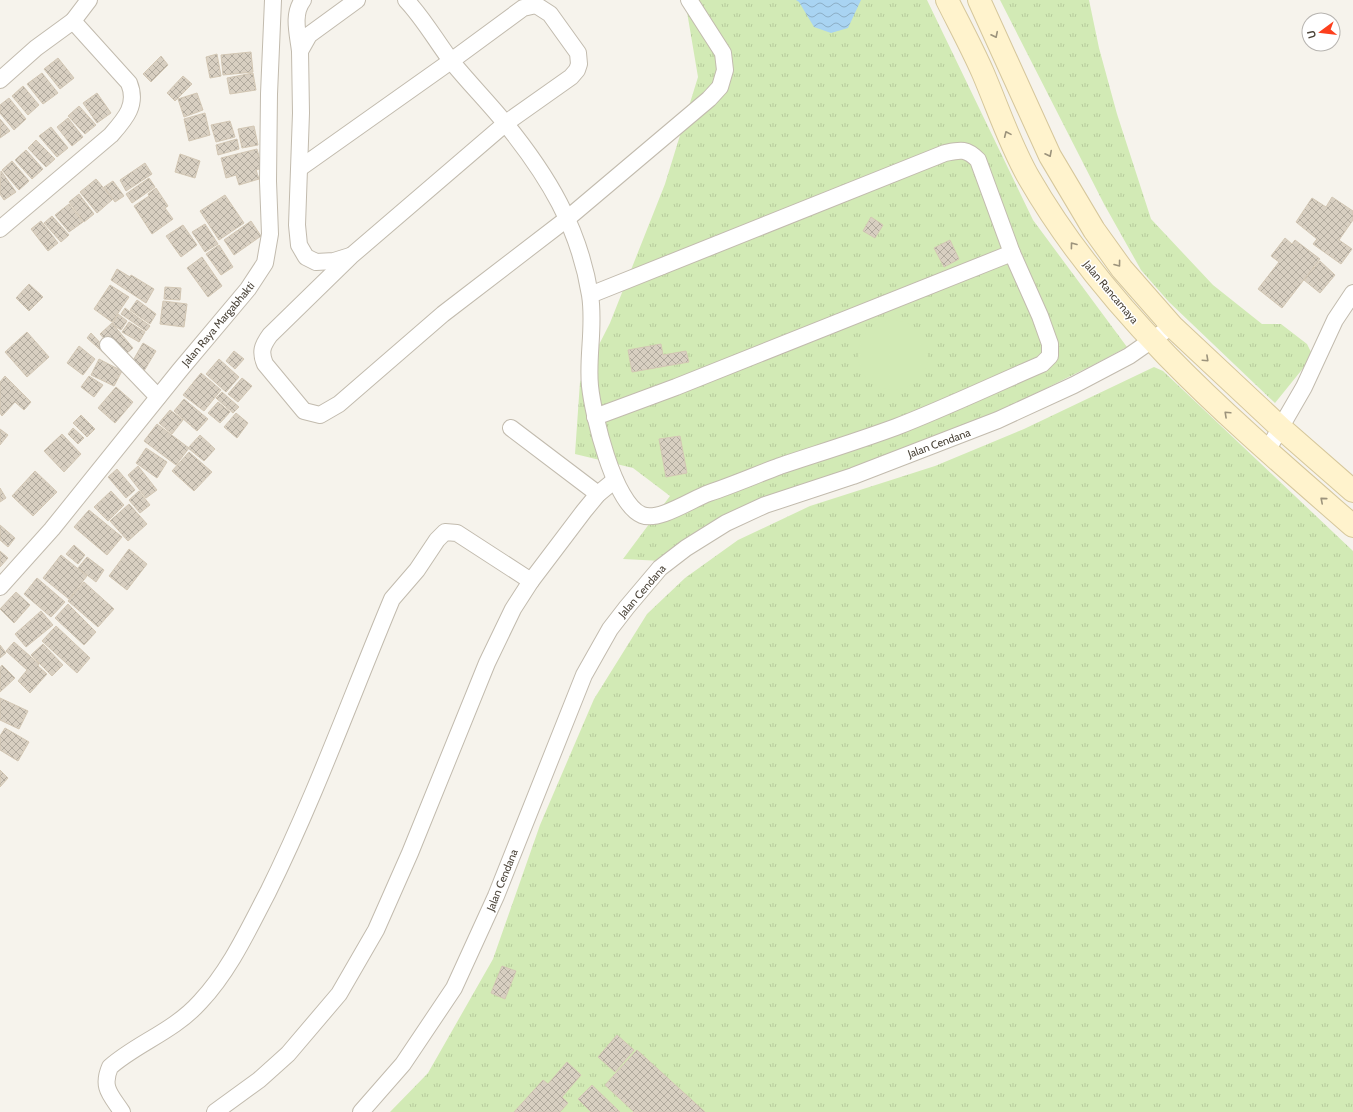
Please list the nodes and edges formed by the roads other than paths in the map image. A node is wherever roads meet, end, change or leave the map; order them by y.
1 (89, 0) edge
2 (274, 0) edge
3 (303, 0) edge
4 (357, 0) edge
5 (406, 0) edge
6 (689, 0) edge
7 (947, 0) edge
8 (979, 0) edge
9 (73, 21) junction
10 (300, 51) junction
11 (451, 61) junction
12 (0, 80) edge
13 (506, 123) junction
14 (300, 168) junction
15 (568, 218) junction
16 (0, 229) edge
17 (1012, 253) junction
18 (351, 256) junction
19 (1353, 293) edge
20 (590, 295) junction
21 (1172, 326) junction
22 (1152, 341) junction
23 (108, 345) dead end
24 (158, 397) junction
25 (594, 417) junction
26 (511, 428) dead end
27 (1281, 428) junction
28 (1267, 451) junction
29 (616, 480) junction
30 (1353, 491) edge
31 (598, 494) junction
32 (1353, 526) edge
33 (531, 581) junction
34 (0, 587) edge
35 (122, 1112) edge
36 (215, 1112) edge
37 (361, 1112) edge

1 - 9 street
2 - 24 street, Jalan Raya Margabhakti
3 - 10 street
4 - 10 street
5 - 11 street
6 - 15 street
22 -> 7 street, Jalan Rancamaya
8 -> 21 street, Jalan Rancamaya
9 - 12 street
9 - 16 street
10 - 14 street
11 - 13 street
11 - 13 street
11 - 14 street
13 - 15 street
13 - 18 street
14 - 18 street
15 - 18 street
15 - 20 street
17 - 20 street
17 - 25 street
17 - 29 street
19 - 27 street
20 - 25 street
21 - 22 street, Jalan Cendana
21 -> 27 street, Jalan Rancamaya
28 -> 22 street, Jalan Rancamaya
22 - 37 street, Jalan Cendana
23 - 24 street
24 - 34 street, Jalan Raya Margabhakti
25 - 29 street
26 - 31 street
27 - 28 street
27 - 30 street, Jalan Rancamaya
32 -> 28 street, Jalan Rancamaya
29 - 31 street
31 - 33 street
33 - 35 street
33 - 36 street

